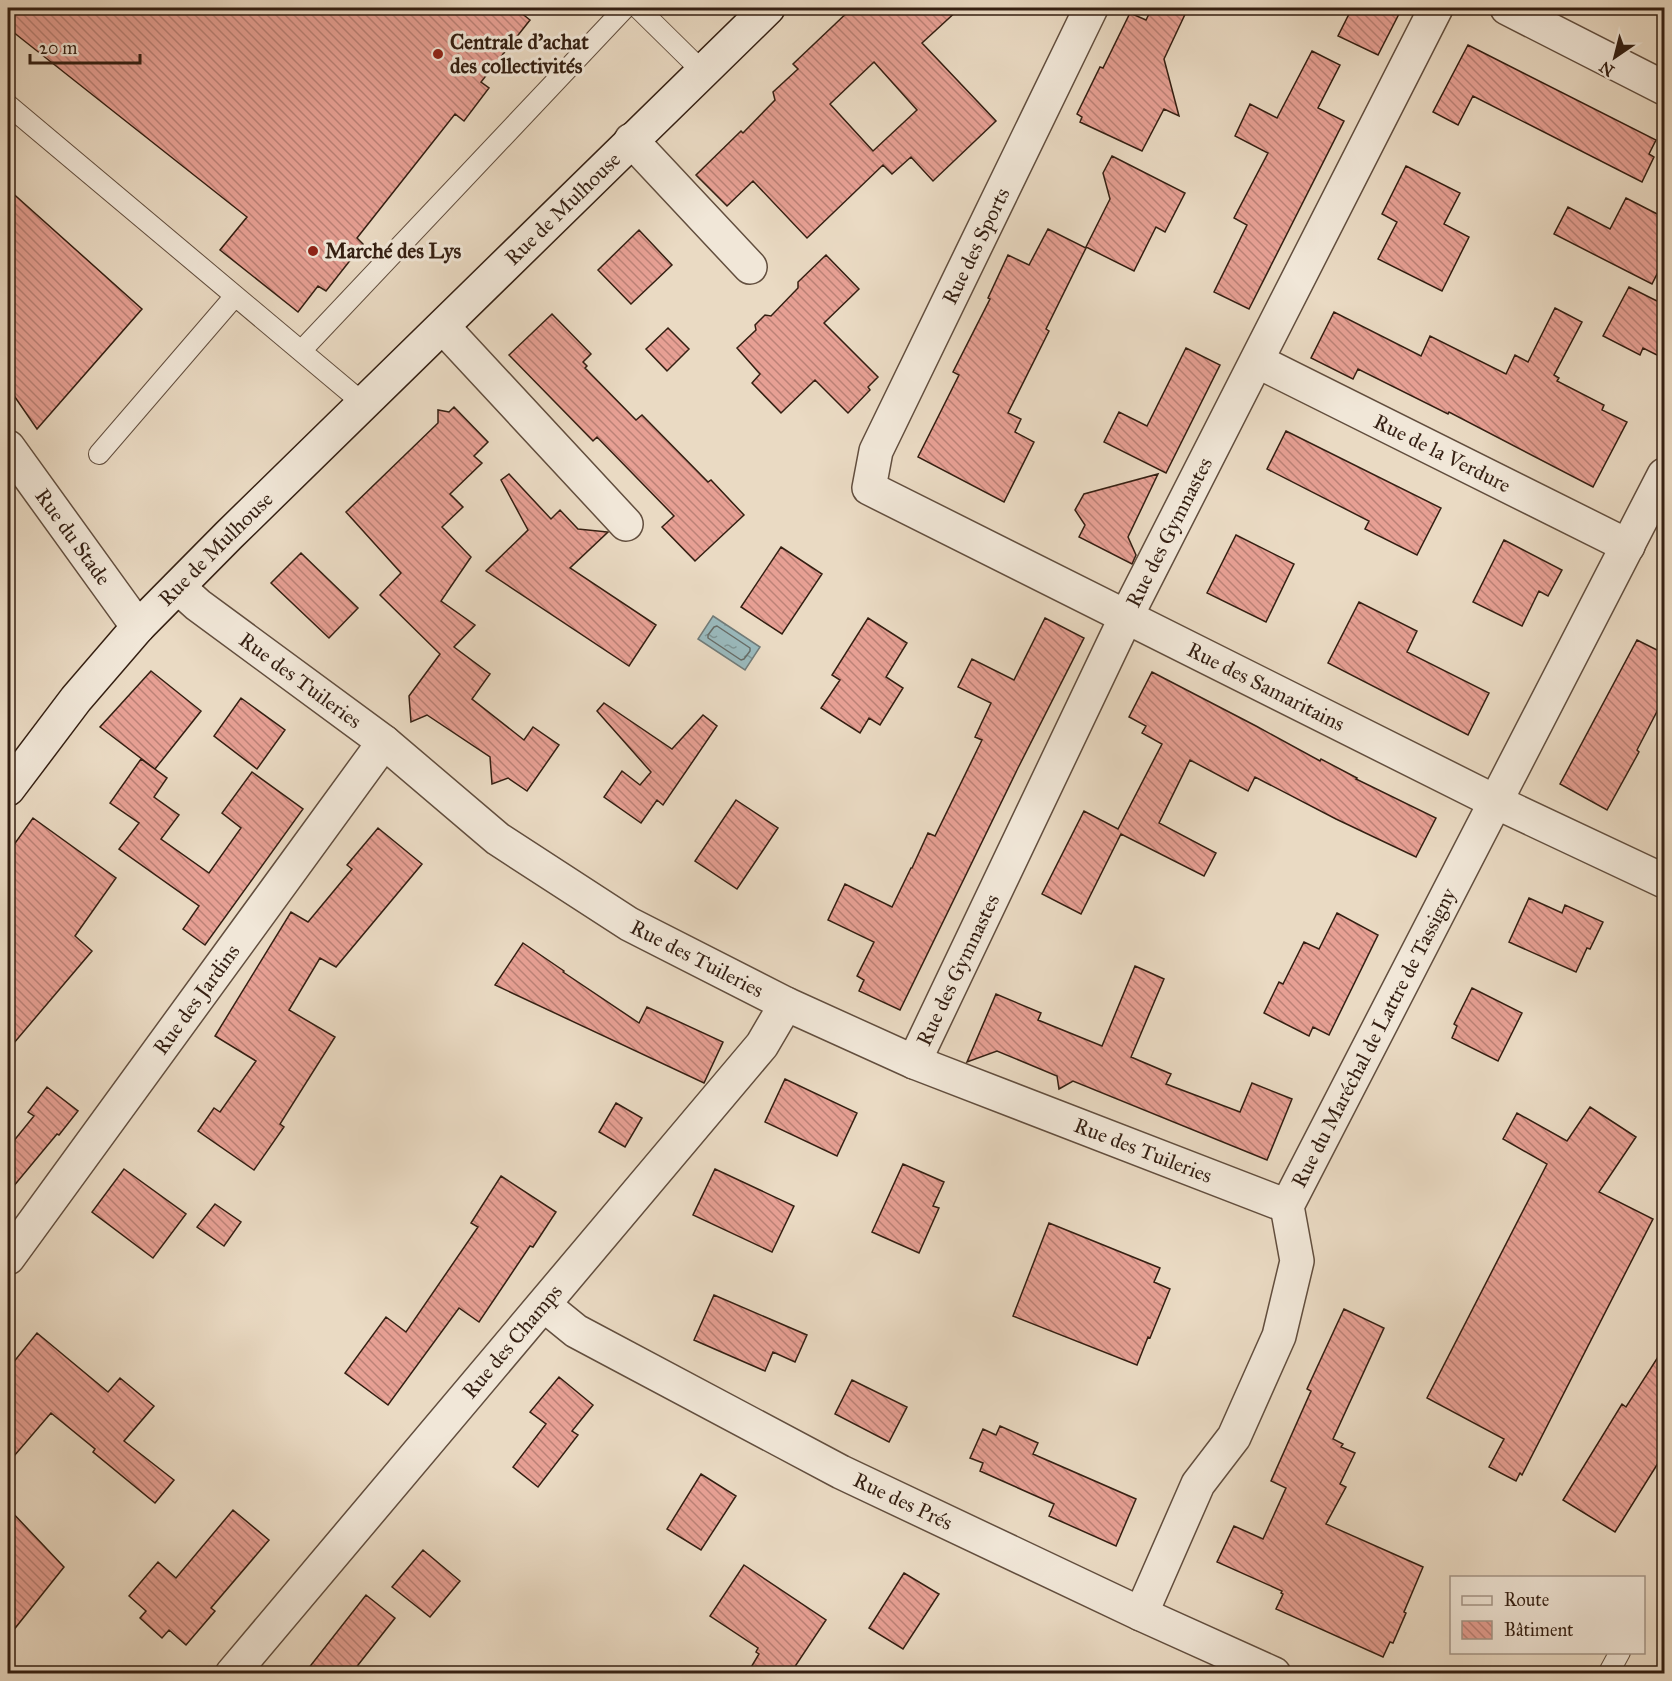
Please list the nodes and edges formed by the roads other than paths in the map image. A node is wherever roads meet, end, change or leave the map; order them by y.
1 (625, 8) edge
2 (638, 8) edge
3 (768, 8) edge
4 (1091, 8) edge
5 (1436, 8) edge
6 (1507, 8) edge
7 (702, 71) junction
8 (1665, 88) edge
9 (8, 105) edge
10 (632, 140) junction
11 (750, 267) dead end
12 (235, 296) junction
13 (443, 327) junction
14 (301, 351) junction
15 (1257, 361) junction
16 (364, 404) junction
17 (8, 447) edge
18 (99, 454) dead end
19 (1665, 475) edge
20 (869, 488) joint
21 (626, 524) dead end
22 (1628, 546) junction
23 (178, 587) junction
24 (1126, 617) junction
25 (138, 627) junction
26 (384, 742) junction
27 (8, 789) edge
28 (1496, 802) junction
29 (1665, 881) edge
30 (786, 1004) junction
31 (914, 1062) junction
32 (1287, 1206) junction
33 (8, 1258) edge
34 (544, 1305) junction
35 (1141, 1614) junction
36 (1619, 1654) edge
37 (232, 1674) edge
38 (1274, 1674) edge
39 (1608, 1674) edge

1 - 14 lane
2 - 7 lane
3 - 7 street, Rue de Mulhouse
4 - 20 street, Rue des Sports
5 - 15 street, Rue des Gymnastes
6 - 8 street
7 - 10 street, Rue de Mulhouse
9 - 12 lane
10 - 11 street, Rue de Mulhouse
10 - 13 street, Rue de Mulhouse
12 - 14 lane
12 - 18 lane
13 - 16 street, Rue de Mulhouse
13 - 21 street
14 - 16 lane
15 - 22 street, Rue de la Verdure
15 - 24 street, Rue des Gymnastes
16 - 23 street, Rue de Mulhouse
17 - 25 street, Rue du Stade
19 - 22 street, Rue du Maréchal de Lattre de Tassigny
20 - 24 street, Rue des Samaritains
22 - 28 street, Rue du Maréchal de Lattre de Tassigny
23 - 25 street, Rue de Mulhouse
23 - 26 street, Rue des Tuileries
24 - 28 street, Rue des Samaritains
24 - 31 street, Rue des Gymnastes
25 - 27 street, Rue de Mulhouse
26 - 30 street, Rue des Tuileries
26 - 33 street, Rue des Jardins
28 - 29 street, Rue des Samaritains
28 - 32 street, Rue du Maréchal de Lattre de Tassigny
30 - 31 street, Rue des Tuileries
30 - 34 street, Rue des Champs
31 - 32 street, Rue des Tuileries
32 - 35 street, Rue du Maréchal de Lattre de Tassigny
34 - 35 street, Rue des Prés
34 - 37 street, Rue des Champs
35 - 38 street, Rue des Prés
36 - 39 lane

